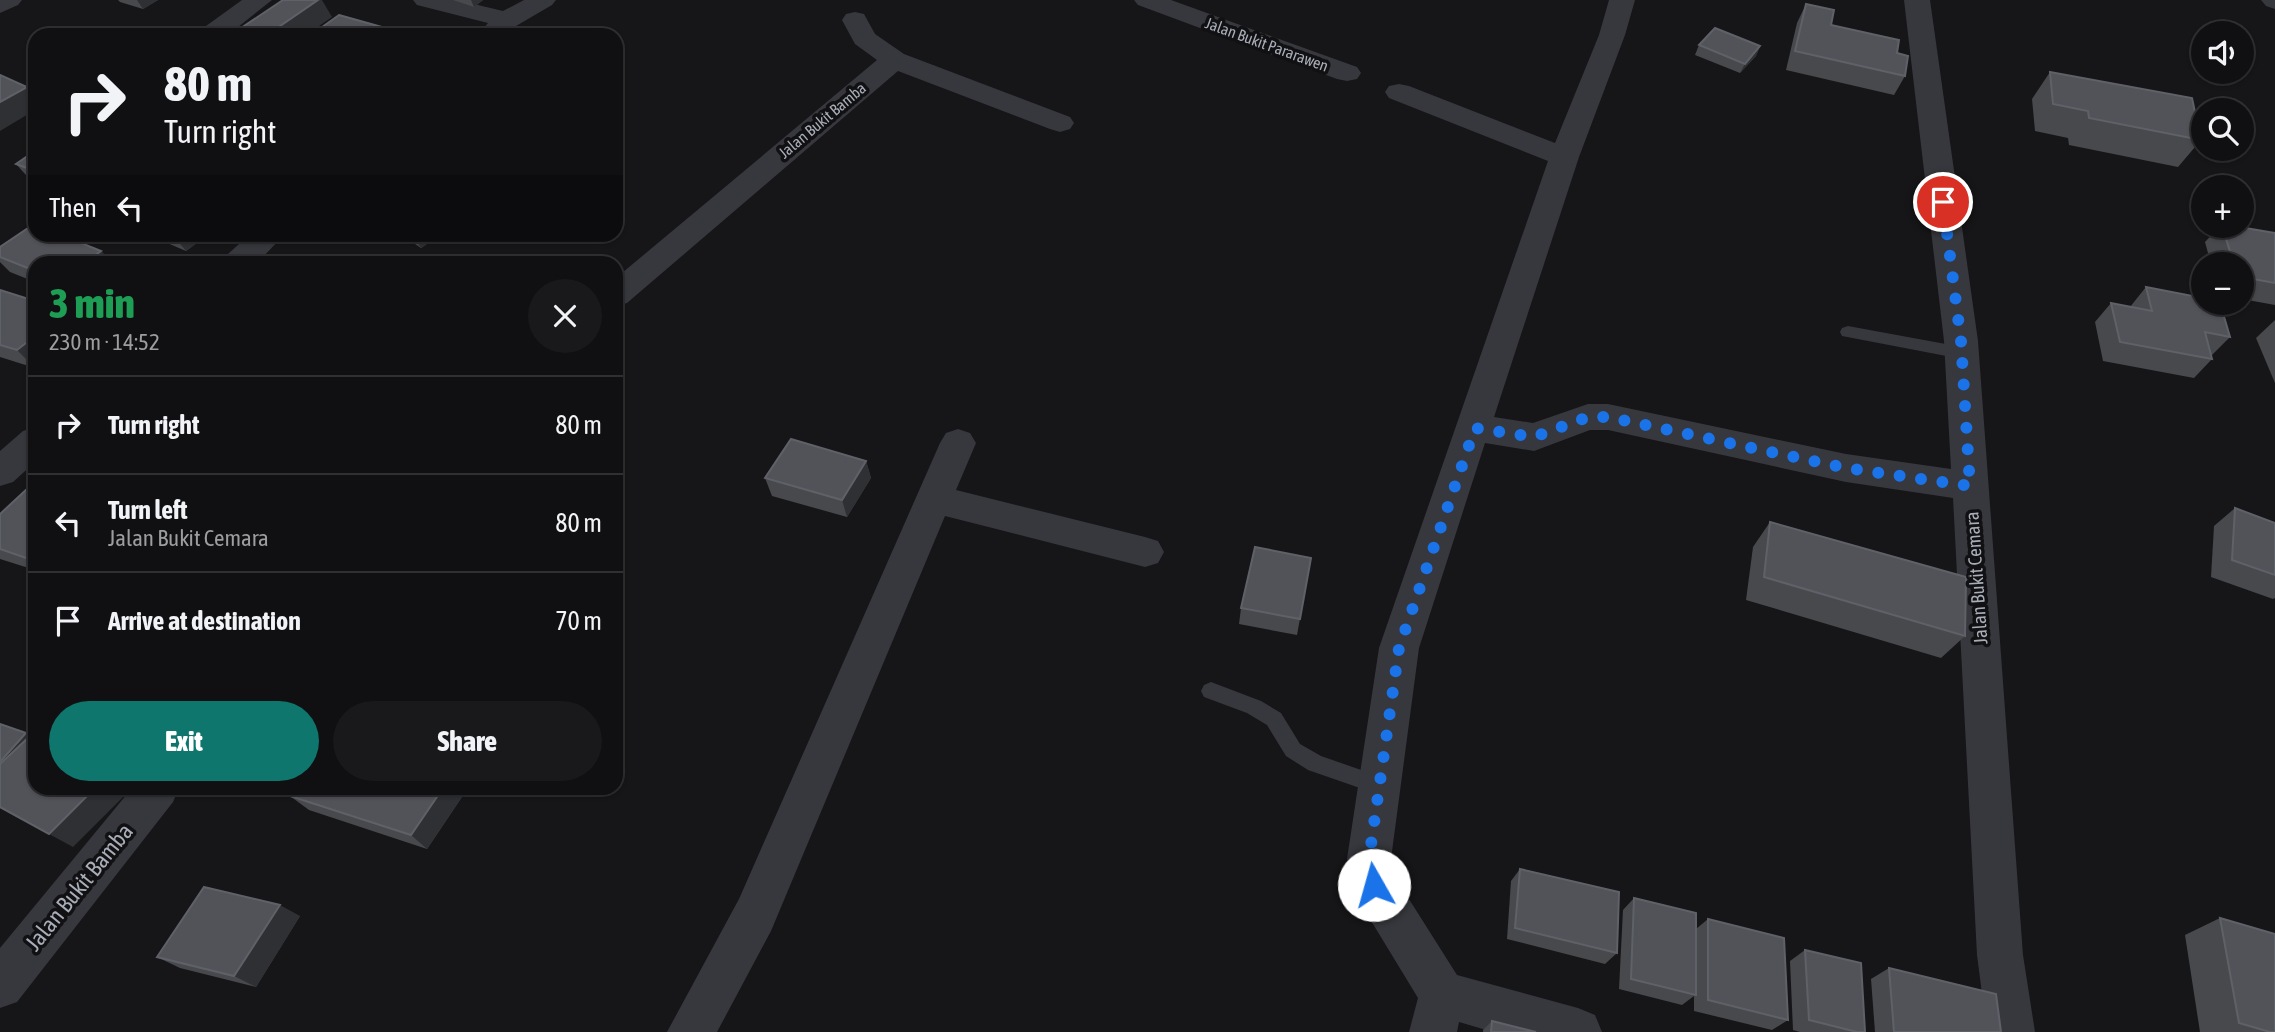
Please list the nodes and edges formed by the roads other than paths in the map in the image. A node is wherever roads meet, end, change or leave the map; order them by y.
1 (9, 0) edge
2 (259, 0) edge
3 (426, 0) edge
4 (543, 0) edge
5 (1147, 0) edge
6 (1622, 0) edge
7 (1917, 0) edge
8 (0, 5) edge
9 (855, 20) dead end
10 (220, 28) edge
11 (499, 28) edge
12 (894, 60) junction
13 (1347, 73) dead end
14 (1399, 92) dead end
15 (1060, 123) dead end
16 (1564, 157) junction
17 (261, 242) edge
18 (246, 256) edge
19 (623, 289) edge
20 (1848, 332) dead end
21 (1962, 353) junction
22 (1475, 428) junction
23 (958, 443) dead end
24 (28, 447) edge
25 (0, 472) edge
26 (1970, 486) junction
27 (934, 499) junction
28 (1145, 552) dead end
29 (1211, 691) dead end
30 (1368, 782) junction
31 (152, 795) edge
32 (0, 985) edge
33 (1437, 1013) edge
34 (691, 1032) edge
35 (1578, 1032) edge
36 (2011, 1032) edge

1 - 8 street
2 - 10 street
3 - 11 street
4 - 11 street
5 - 13 street, Jalan Bukit Pararawen
6 - 16 street
7 - 21 street, Jalan Bukit Cemara
9 - 12 street
12 - 15 street
12 - 19 street, Jalan Bukit Bamba
14 - 16 street
16 - 22 street
17 - 18 street
20 - 21 lane
21 - 26 street, Jalan Bukit Cemara
22 - 26 street
22 - 30 street
23 - 27 street
24 - 25 street
26 - 36 street, Jalan Bukit Cemara
27 - 28 street
27 - 34 street
29 - 30 lane
30 - 33 street
31 - 32 street, Jalan Bukit Bamba
33 - 35 street

